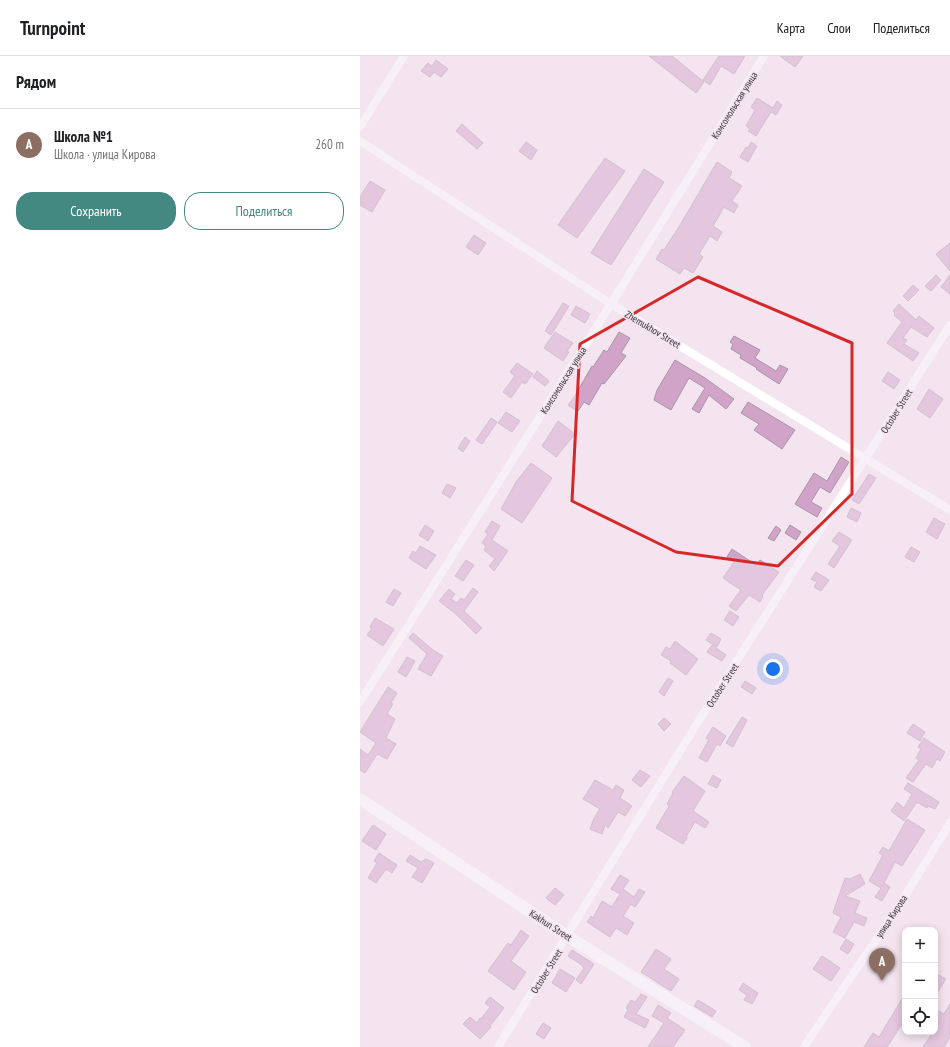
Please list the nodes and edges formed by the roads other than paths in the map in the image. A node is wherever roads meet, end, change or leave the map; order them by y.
1 (404, 56) edge
2 (764, 56) edge
3 (360, 127) edge
4 (360, 141) edge
5 (611, 304) junction
6 (950, 325) edge
7 (866, 459) junction
8 (950, 510) edge
9 (360, 702) edge
10 (360, 799) edge
11 (950, 823) edge
12 (567, 936) junction
13 (498, 1047) edge
14 (745, 1047) edge
15 (804, 1047) edge

1 - 3 street
2 - 5 street, Комсомольская улица
4 - 5 street, Zhemukhov Street
5 - 7 street, Zhemukhov Street
5 - 9 street, Комсомольская улица
6 - 7 street, October Street
7 - 8 street, Zhemukhov Street
7 - 12 street, October Street
10 - 12 street, Kakhun Street
11 - 15 street, улица Кирова
12 - 13 street, October Street
12 - 14 street, Kakhun Street

